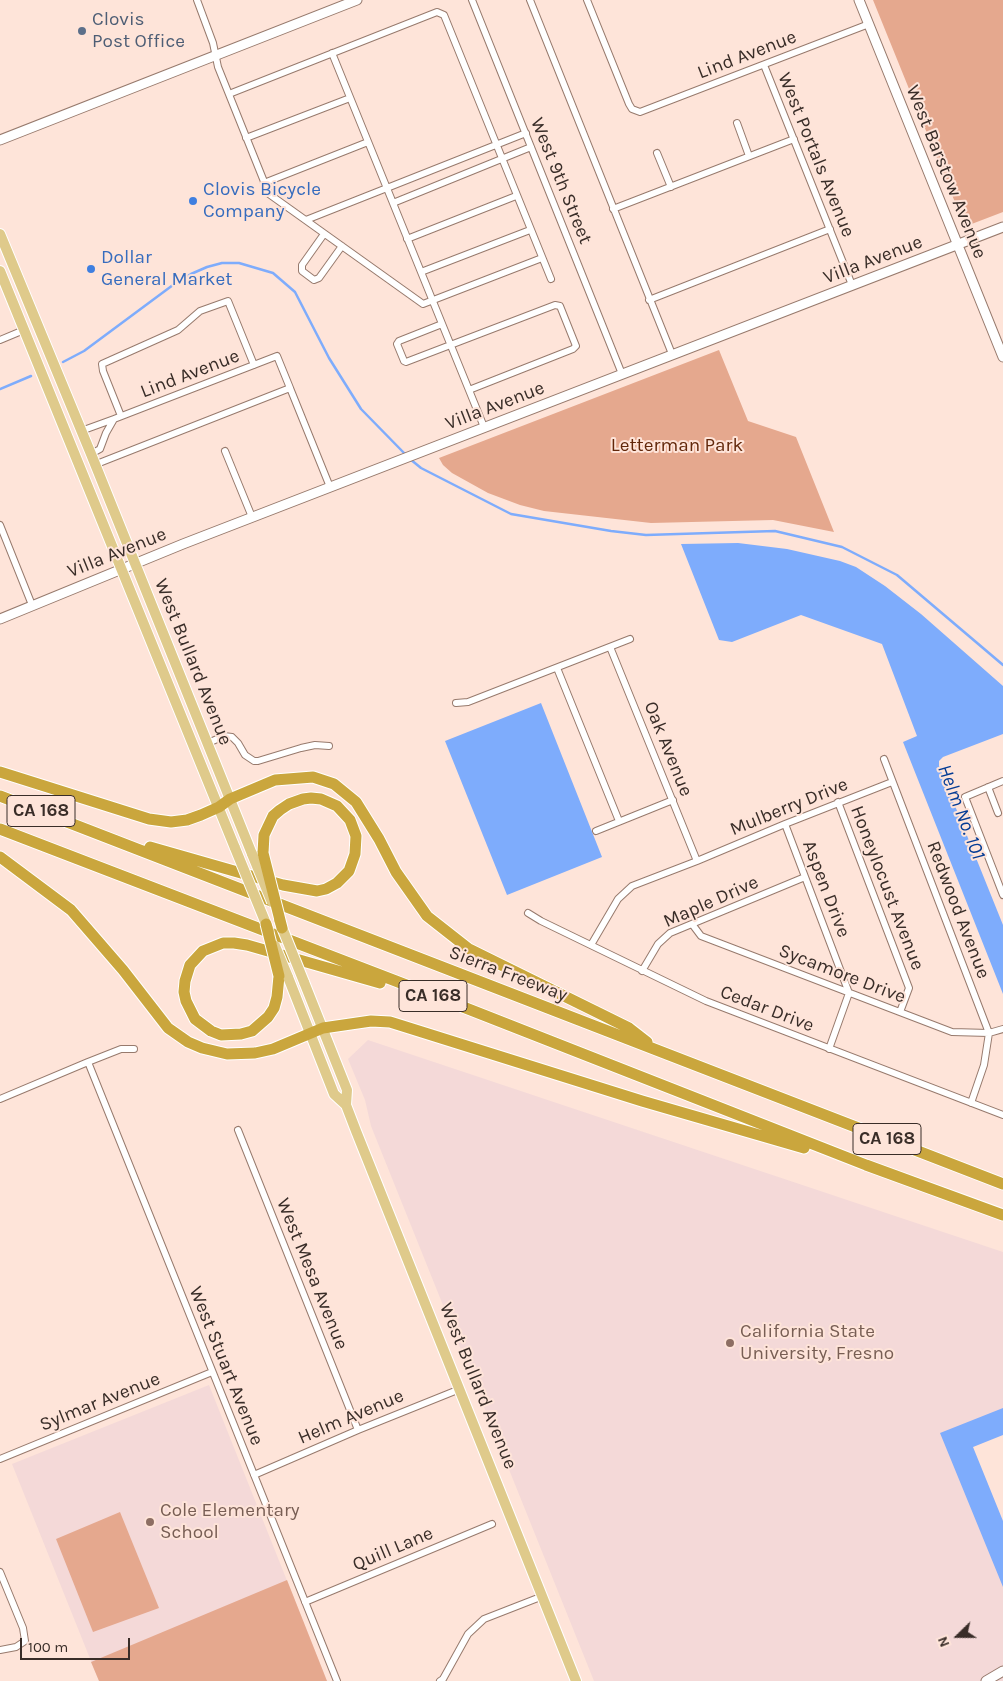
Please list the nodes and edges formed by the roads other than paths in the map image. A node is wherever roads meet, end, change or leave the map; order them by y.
1 (197, 0) edge
2 (357, 0) edge
3 (472, 0) edge
4 (530, 0) edge
5 (588, 0) edge
6 (859, 0) edge
7 (869, 24) junction
8 (332, 53) junction
9 (216, 55) junction
10 (764, 65) junction
11 (229, 94) junction
12 (350, 98) junction
13 (737, 123) dead end
14 (526, 133) junction
15 (246, 138) junction
16 (794, 139) junction
17 (0, 140) edge
18 (368, 142) junction
19 (496, 145) junction
20 (531, 147) junction
21 (657, 152) dead end
22 (749, 156) junction
23 (501, 159) junction
24 (264, 182) junction
25 (671, 187) junction
26 (387, 189) junction
27 (516, 196) junction
28 (393, 203) junction
29 (613, 210) junction
30 (306, 220) junction
31 (1003, 227) edge
32 (830, 229) junction
33 (530, 230) junction
34 (0, 234) edge
35 (324, 234) junction
36 (407, 239) junction
37 (958, 244) junction
38 (342, 246) junction
39 (0, 253) edge
40 (10, 258) junction
41 (542, 258) junction
42 (0, 271) edge
43 (421, 272) junction
44 (550, 279) dead end
45 (852, 285) junction
46 (432, 300) junction
47 (649, 300) junction
48 (442, 324) junction
49 (24, 330) junction
50 (0, 340) edge
51 (450, 345) junction
52 (672, 354) junction
53 (1003, 357) edge
54 (254, 365) junction
55 (622, 374) junction
56 (290, 388) junction
57 (469, 390) junction
58 (64, 391) junction
59 (118, 418) junction
60 (484, 428) junction
61 (82, 431) junction
62 (225, 451) dead end
63 (91, 454) junction
64 (94, 465) junction
65 (330, 487) junction
66 (252, 517) junction
67 (0, 525) edge
68 (134, 563) junction
69 (121, 568) junction
70 (32, 605) junction
71 (0, 619) edge
72 (630, 639) dead end
73 (610, 647) junction
74 (557, 668) junction
75 (168, 682) junction
76 (456, 703) dead end
77 (208, 743) junction
78 (329, 746) dead end
79 (884, 759) dead end
80 (0, 772) edge
81 (1003, 781) edge
82 (892, 782) junction
83 (988, 788) junction
84 (0, 796) edge
85 (230, 799) junction
86 (673, 800) junction
87 (838, 802) junction
88 (219, 807) junction
89 (998, 813) dead end
90 (620, 821) junction
91 (785, 824) junction
92 (81, 827) junction
93 (0, 829) edge
94 (596, 831) dead end
95 (258, 853) junction
96 (0, 857) edge
97 (698, 862) junction
98 (805, 877) junction
99 (1003, 895) edge
100 (528, 913) dead end
101 (266, 924) joint
102 (692, 924) junction
103 (282, 928) joint
104 (591, 945) junction
105 (642, 971) junction
106 (283, 976) junction
107 (849, 993) junction
108 (453, 1003) junction
109 (900, 1012) junction
110 (323, 1028) junction
111 (1003, 1029) edge
112 (989, 1033) junction
113 (310, 1034) junction
114 (829, 1048) junction
115 (134, 1049) dead end
116 (656, 1050) junction
117 (88, 1062) junction
118 (0, 1099) edge
119 (971, 1102) junction
120 (346, 1105) junction
121 (1003, 1115) edge
122 (238, 1130) dead end
123 (866, 1165) junction
124 (1003, 1184) edge
125 (1003, 1215) edge
126 (212, 1372) junction
127 (460, 1389) junction
128 (358, 1430) junction
129 (0, 1459) edge
130 (254, 1475) junction
131 (492, 1524) dead end
132 (0, 1572) edge
133 (542, 1596) junction
134 (305, 1602) junction
135 (0, 1650) edge
136 (1003, 1671) edge
137 (442, 1680) edge
138 (337, 1681) edge
139 (576, 1681) edge
140 (986, 1681) edge

1 - 9 street
2 - 9 main road
3 - 14 street, West 9th Street
4 - 29 street
5 - 10 street, Lind Avenue
6 - 7 main road, West Barstow Avenue
7 - 10 street, Lind Avenue
7 - 37 main road, West Barstow Avenue
8 - 11 street
8 - 12 street
8 - 19 street
9 - 11 street
9 - 17 main road
10 - 16 street, West Portals Avenue
11 - 15 street
12 - 15 street
12 - 18 street
13 - 22 street
14 - 19 street
14 - 20 street, West 9th Street
15 - 24 street
16 - 22 street
16 - 32 street, West Portals Avenue
18 - 24 street
18 - 26 street
19 - 23 street
19 - 26 street
20 - 23 street
20 - 55 street, West 9th Street
21 - 25 street
22 - 25 street
23 - 27 street
23 - 28 street
24 - 30 street
25 - 29 street
26 - 28 street
26 - 30 street
27 - 33 street
27 - 36 street
28 - 36 street
29 - 47 street
30 - 35 street
31 - 37 main road, Villa Avenue
32 - 45 street, West Portals Avenue
32 - 47 street
33 - 41 street
33 - 43 street
34 - 40 main road, West Bullard Avenue
35 - 38 street
35 - 38 street
36 - 43 street
37 - 45 main road, Villa Avenue
37 - 53 main road, West Barstow Avenue
38 - 46 street
39 - 40 main road
40 - 58 main road, West Bullard Avenue
41 - 44 street
41 - 46 street
42 - 49 main road, West Bullard Avenue
43 - 46 street
45 - 52 main road, Villa Avenue
46 - 48 street
47 - 52 street
48 - 51 street
48 - 51 street
49 - 50 street
49 - 58 main road
49 - 69 main road, West Bullard Avenue
51 - 57 street
51 - 57 street
52 - 55 main road, Villa Avenue
54 - 56 street, Lind Avenue
54 - 59 street, Lind Avenue
54 - 59 street
55 - 60 main road, Villa Avenue
56 - 64 street
56 - 65 street
57 - 60 street
58 - 61 main road, West Bullard Avenue
59 - 61 street, Lind Avenue
59 - 63 street
60 - 65 main road, Villa Avenue
61 - 63 main road, West Bullard Avenue
62 - 66 street
63 - 64 main road, West Bullard Avenue
64 - 68 main road, West Bullard Avenue
65 - 66 main road, Villa Avenue
66 - 68 main road, Villa Avenue
67 - 70 street
68 - 69 main road, Villa Avenue
68 - 77 main road, West Bullard Avenue
69 - 70 main road, Villa Avenue
69 - 75 main road, West Bullard Avenue
70 - 71 main road, Villa Avenue
72 - 73 street
73 - 74 street
73 - 86 street, Oak Avenue
74 - 76 street
74 - 90 street
75 - 77 main road
75 - 88 main road, West Bullard Avenue
77 - 78 street
77 - 85 main road, West Bullard Avenue
79 - 82 street, Redwood Avenue
80 - 88 highway
81 - 83 street
82 - 87 street, Mulberry Drive
82 - 112 street, Redwood Avenue
83 - 89 street
83 - 99 street
84 - 92 highway, Sierra Freeway / CA 168
85 - 88 highway
85 - 95 main road, West Bullard Avenue
85 - 116 highway
86 - 90 street
86 - 97 street, Oak Avenue
87 - 91 street, Mulberry Drive
87 - 109 street, Honeylocust Avenue
88 - 101 main road, West Bullard Avenue, bridge
90 - 94 street
91 - 97 street, Mulberry Drive
91 - 98 street, Aspen Drive
92 - 95 highway
92 - 116 highway, Sierra Freeway / CA 168
93 - 108 highway, CA 168
95 - 103 highway, bridge
96 - 113 highway
97 - 104 street, Mulberry Drive
98 - 102 street, Maple Drive
98 - 107 street, Aspen Drive
100 - 104 street, Cedar Drive
101 - 106 highway, bridge
102 - 105 street, Maple Drive
102 - 107 street, Sycamore Drive
103 - 110 main road, West Bullard Avenue, bridge
104 - 105 street, Cedar Drive
105 - 114 street, Cedar Drive
106 - 108 highway
106 - 113 main road, West Bullard Avenue
107 - 109 street, Sycamore Drive
107 - 114 street
108 - 123 highway, CA 168
109 - 112 street, Sycamore Drive
110 - 113 highway
110 - 120 main road, West Bullard Avenue
110 - 123 highway
111 - 112 street
112 - 119 street
113 - 120 main road, West Bullard Avenue
114 - 119 street, Cedar Drive
115 - 117 street
116 - 124 highway, Sierra Freeway / CA 168
117 - 118 street
117 - 126 street, West Stuart Avenue
119 - 121 street, Cedar Drive
120 - 127 main road, West Bullard Avenue
122 - 128 street, West Mesa Avenue
123 - 125 highway, CA 168
126 - 129 street, Sylmar Avenue
126 - 130 street, West Stuart Avenue
127 - 128 street, Helm Avenue
127 - 133 main road, West Bullard Avenue
128 - 130 street, Helm Avenue
130 - 134 street, West Stuart Avenue
131 - 134 street, Quill Lane
132 - 135 street
133 - 137 street
133 - 139 main road, West Bullard Avenue
134 - 138 street, West Stuart Avenue
136 - 140 main road

